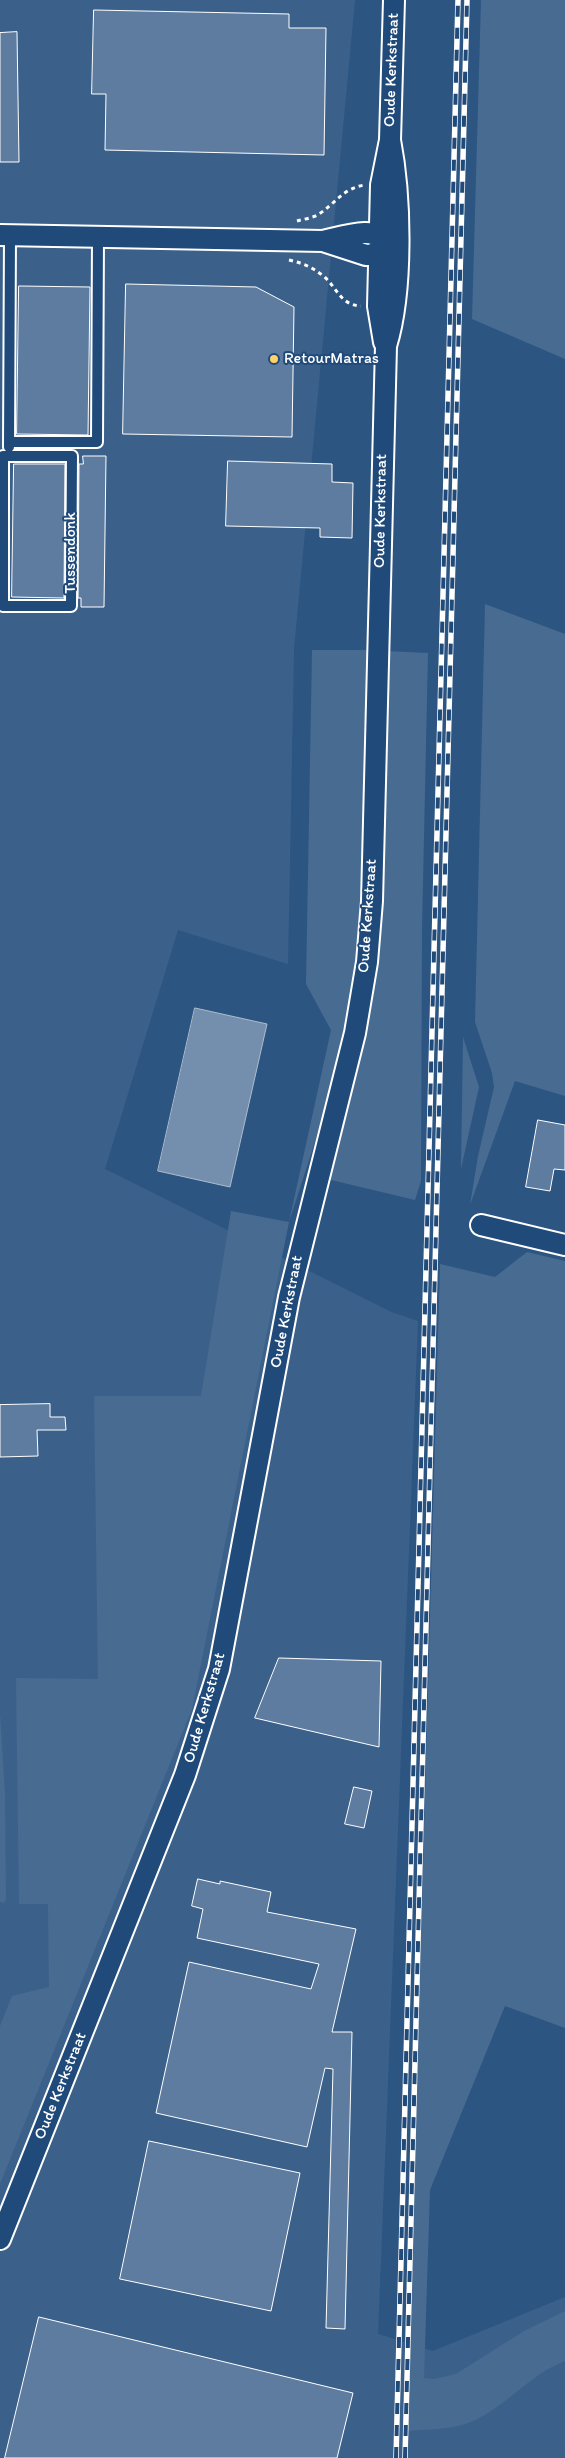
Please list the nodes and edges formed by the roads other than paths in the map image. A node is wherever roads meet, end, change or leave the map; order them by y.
1 (394, 0) edge
2 (390, 140) junction
3 (5, 235) edge
4 (98, 237) junction
5 (388, 237) junction
6 (323, 241) junction
7 (379, 254) junction
8 (386, 346) junction
9 (10, 442) junction
10 (10, 456) junction
11 (481, 1225) dead end
12 (565, 1245) edge
13 (0, 2239) edge

1 - 2 street, Oude Kerkstraat
2 - 5 street, Oude Kerkstraat
2 - 5 street, Oude Kerkstraat
3 - 4 street, Tussendonk
3 - 9 lane, Tussendonk
4 - 6 street, Tussendonk
4 - 9 lane
5 - 6 street, Tussendonk
5 - 7 street
5 - 8 street, Oude Kerkstraat
6 - 7 street, Tussendonk
7 - 8 street, Oude Kerkstraat
8 - 13 street, Oude Kerkstraat
9 - 10 lane, Tussendonk
10 - 10 lane, Tussendonk
11 - 12 street

